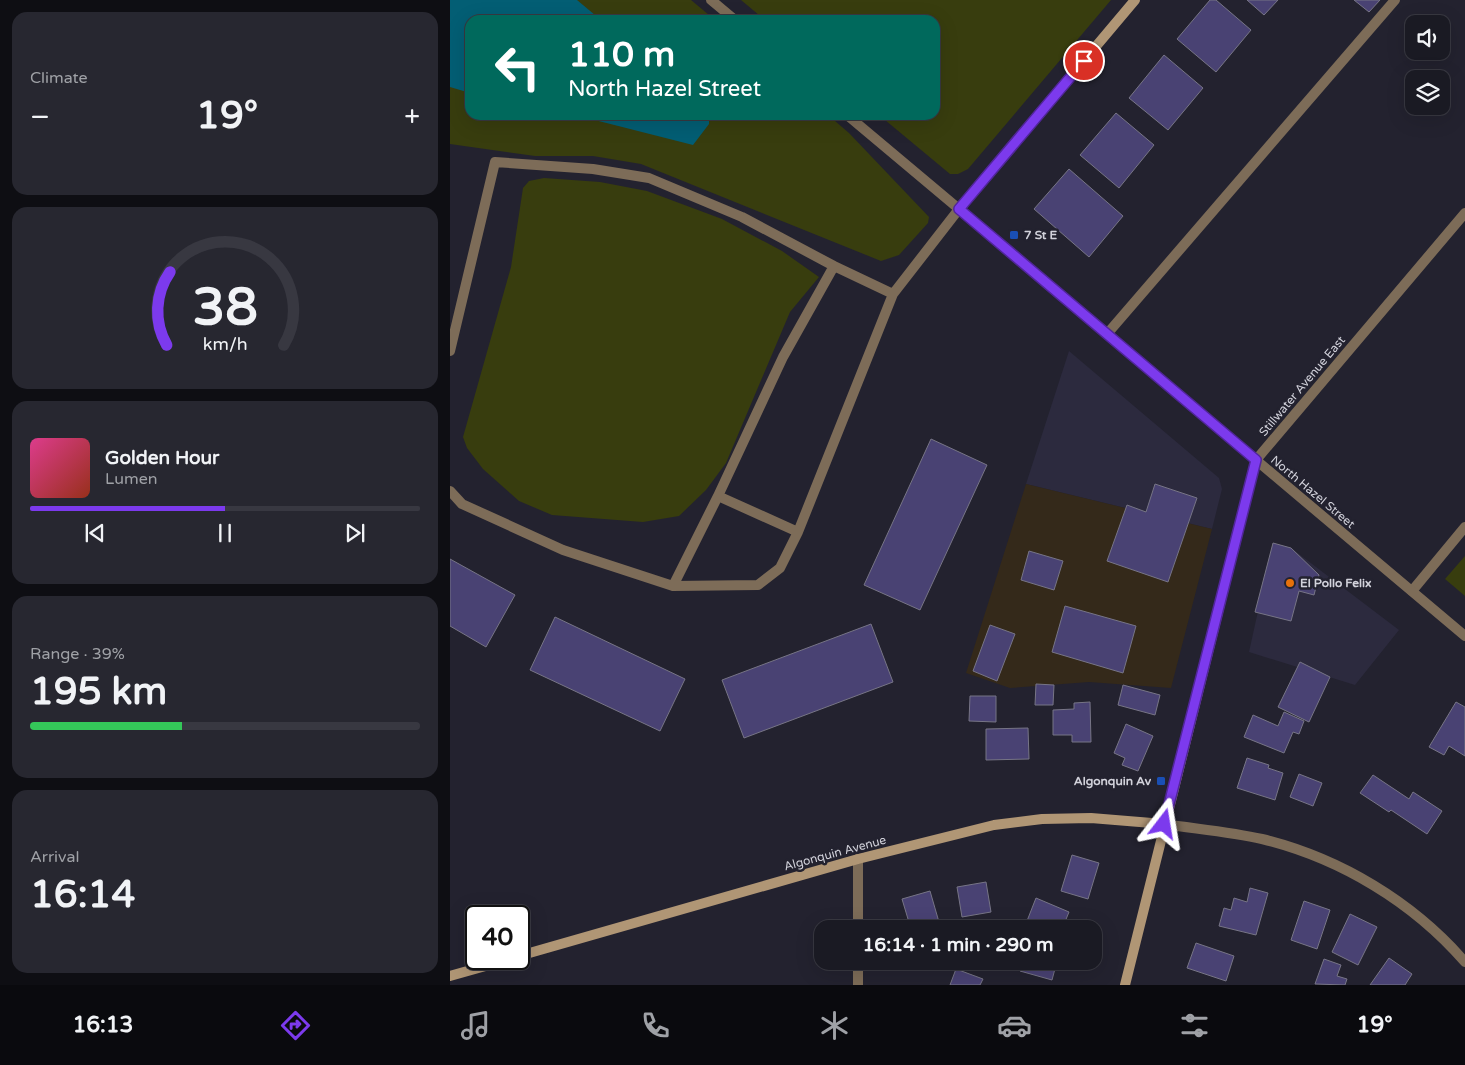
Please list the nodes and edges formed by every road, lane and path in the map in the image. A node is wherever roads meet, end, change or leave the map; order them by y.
1 (711, 0) edge
2 (1135, 0) edge
3 (1395, 0) edge
4 (729, 15) edge
5 (853, 120) edge
6 (959, 209) junction
7 (1465, 213) edge
8 (834, 266) junction
9 (893, 294) junction
10 (1107, 334) junction
11 (450, 352) edge
12 (1256, 460) junction
13 (450, 491) edge
14 (718, 496) junction
15 (1465, 527) edge
16 (798, 532) junction
17 (673, 586) junction
18 (1412, 591) junction
19 (1465, 636) edge
20 (1164, 824) junction
21 (858, 859) junction
22 (858, 920) edge
23 (530, 953) edge
24 (1465, 962) edge
25 (471, 970) edge
26 (858, 970) edge
27 (450, 976) edge
28 (858, 985) edge
29 (1125, 985) edge

1 - 4 street
2 - 6 street
3 - 10 street
5 - 6 street, North Hazel Street
6 - 9 street
6 - 10 street, North Hazel Street
7 - 12 street, Stillwater Avenue East
8 - 9 street
8 - 11 street
8 - 14 street
9 - 16 street
10 - 12 street, North Hazel Street
12 - 18 street, North Hazel Street
12 - 20 street, Stillwater Avenue East
13 - 17 street
14 - 16 street
14 - 17 street
15 - 18 street
16 - 17 street
18 - 19 street, North Hazel Street
20 - 21 street, Algonquin Avenue
20 - 24 street
20 - 29 street, Stillwater Avenue East
21 - 22 street
21 - 23 street, Algonquin Avenue
25 - 27 street
26 - 28 street

